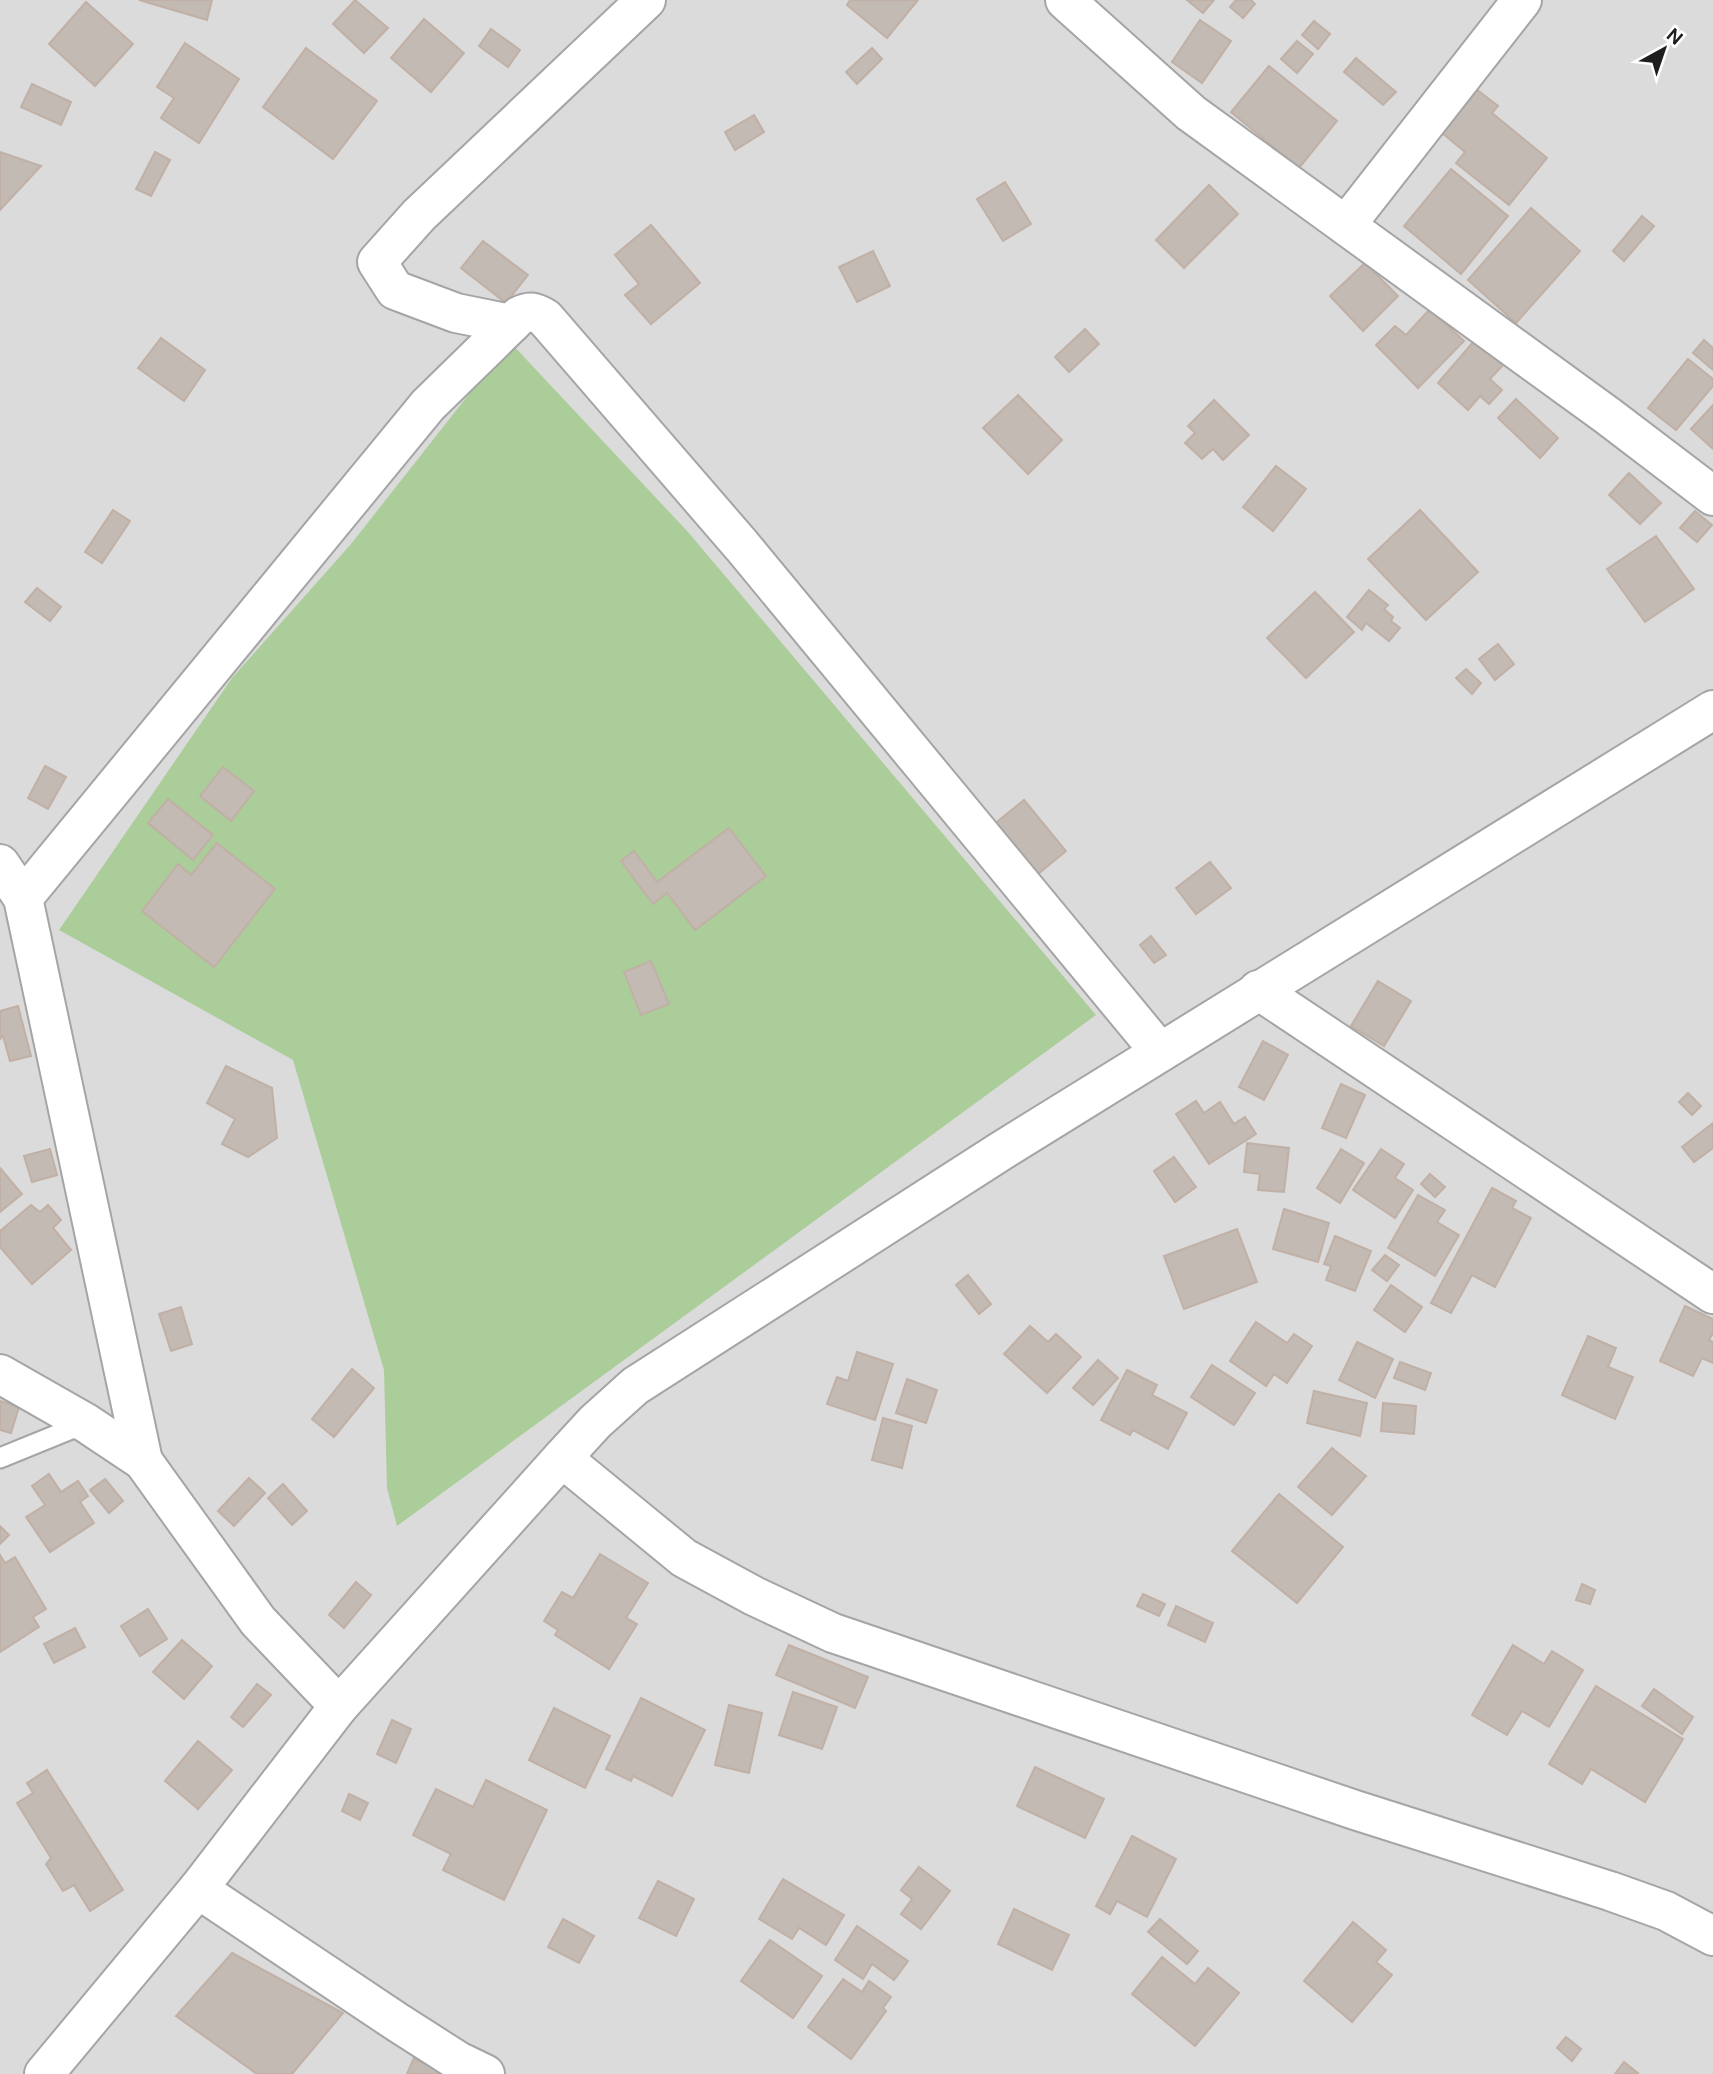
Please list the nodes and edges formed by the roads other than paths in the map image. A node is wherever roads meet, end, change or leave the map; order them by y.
1 (646, 0) edge
2 (1065, 0) edge
3 (1522, 0) edge
4 (1346, 225) junction
5 (510, 324) junction
6 (1713, 496) edge
7 (1713, 710) edge
8 (0, 864) edge
9 (23, 898) junction
10 (1258, 990) junction
11 (1160, 1052) junction
12 (1713, 1294) edge
13 (0, 1374) edge
14 (86, 1423) junction
15 (0, 1458) edge
16 (562, 1458) junction
17 (143, 1461) junction
18 (339, 1706) junction
19 (198, 1889) junction
20 (1713, 1936) edge
21 (44, 2074) edge
22 (485, 2074) edge

1 - 5 street
2 - 4 street
3 - 4 street
4 - 6 street
5 - 9 street
5 - 11 street
7 - 10 street
8 - 9 street
9 - 17 street
10 - 11 street
10 - 12 street
11 - 16 street
13 - 14 street
14 - 15 lane
14 - 17 street
16 - 18 street
16 - 20 street
17 - 18 street
18 - 19 street
19 - 21 street
19 - 22 street

